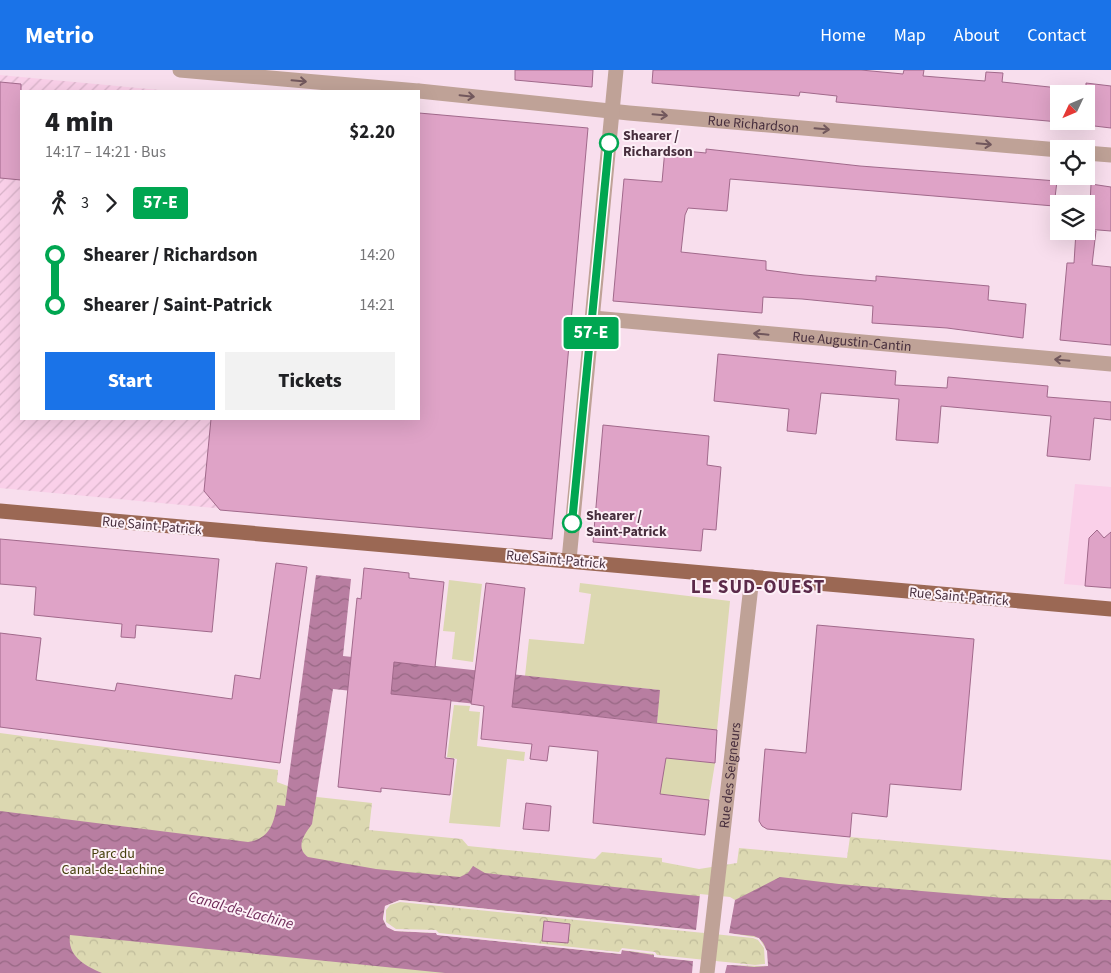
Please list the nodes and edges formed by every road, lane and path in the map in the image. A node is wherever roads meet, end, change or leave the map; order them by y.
1 (180, 70) edge
2 (616, 70) edge
3 (216, 72) edge
4 (407, 90) edge
5 (420, 91) edge
6 (612, 111) junction
7 (1050, 149) edge
8 (1095, 154) edge
9 (1111, 155) edge
10 (593, 318) junction
11 (1111, 364) edge
12 (0, 511) edge
13 (569, 560) junction
14 (752, 577) junction
15 (1111, 609) edge
16 (707, 973) edge

1 - 3 street, Rue Richardson
2 - 6 street
3 -> 4 street, Rue Richardson
5 -> 6 street, Rue Richardson
6 -> 7 street, Rue Richardson
6 - 10 street
8 - 9 street
11 -> 10 street, Rue Augustin-Cantin
10 - 13 street
12 - 13 main road, Rue Saint-Patrick
13 - 14 main road, Rue Saint-Patrick
14 - 15 main road, Rue Saint-Patrick
14 - 16 street, Rue des Seigneurs

